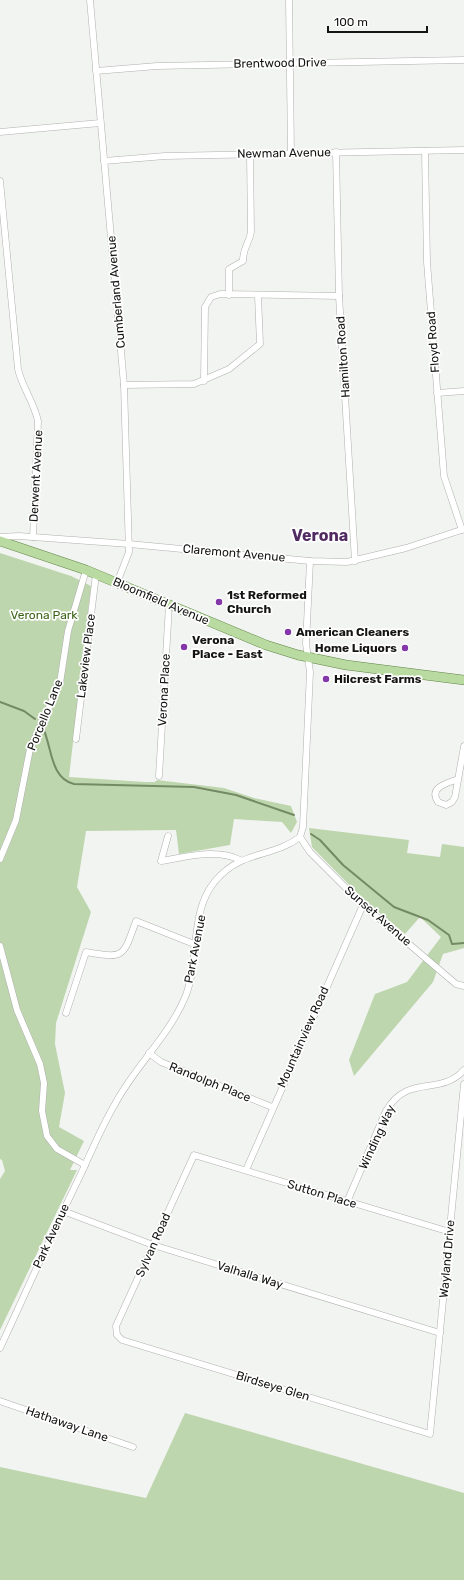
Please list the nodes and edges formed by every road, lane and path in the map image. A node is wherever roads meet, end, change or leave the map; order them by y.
1 (90, 0) edge
2 (288, 0) edge
3 (464, 60) edge
4 (289, 63) junction
5 (96, 70) junction
6 (100, 123) junction
7 (0, 132) edge
8 (464, 150) edge
9 (425, 151) junction
10 (336, 152) junction
11 (291, 153) junction
12 (250, 154) junction
13 (104, 161) junction
14 (0, 181) edge
15 (229, 295) junction
16 (258, 296) junction
17 (339, 296) junction
18 (204, 381) junction
19 (124, 385) junction
20 (464, 391) edge
21 (437, 393) junction
22 (463, 530) edge
23 (0, 537) edge
24 (33, 537) junction
25 (0, 541) edge
26 (129, 544) junction
27 (310, 561) junction
28 (355, 561) junction
29 (86, 570) junction
30 (96, 574) junction
31 (117, 583) junction
32 (169, 605) junction
33 (308, 658) junction
34 (464, 680) edge
35 (76, 738) dead end
36 (464, 746) edge
37 (159, 776) dead end
38 (458, 779) junction
39 (168, 836) dead end
40 (300, 837) junction
41 (0, 859) edge
42 (240, 860) junction
43 (362, 905) junction
44 (194, 944) junction
45 (0, 946) edge
46 (464, 986) edge
47 (66, 1013) dead end
48 (149, 1053) junction
49 (464, 1070) edge
50 (464, 1084) edge
51 (272, 1107) junction
52 (194, 1155) joint
53 (85, 1165) junction
54 (246, 1170) junction
55 (347, 1202) junction
56 (63, 1211) junction
57 (450, 1232) junction
58 (153, 1246) junction
59 (440, 1333) junction
60 (117, 1335) joint
61 (0, 1348) edge
62 (0, 1401) edge
63 (430, 1434) joint
64 (133, 1447) dead end

1 - 5 street, Cumberland Avenue
2 - 4 street
3 - 4 street, Brentwood Drive
4 - 5 street, Brentwood Drive
4 - 11 street
5 - 6 street, Cumberland Avenue
6 - 7 street
6 - 13 street, Cumberland Avenue
8 - 9 street, Newman Avenue
9 - 10 street, Newman Avenue
9 - 21 street, Floyd Road
10 - 11 street, Newman Avenue
10 - 17 street, Hamilton Road
11 - 12 street, Newman Avenue
12 - 13 street, Newman Avenue
12 - 15 street
13 - 19 street, Cumberland Avenue
14 - 24 street, Derwent Avenue
15 - 16 street
15 - 18 street
16 - 17 street
16 - 18 street
17 - 28 street, Hamilton Road
18 - 19 street
19 - 26 street, Cumberland Avenue
20 - 21 street
21 - 22 street, Floyd Road
22 - 28 street, Claremont Avenue
23 - 24 street, Claremont Avenue
24 - 26 street, Claremont Avenue
25 - 29 main road, Bloomfield Avenue
26 - 27 street, Claremont Avenue
26 - 31 street, Cumberland Avenue
27 - 28 street, Claremont Avenue
27 - 33 street
29 - 30 main road, Bloomfield Avenue
29 - 41 street, Porcello Lane
30 - 31 main road, Bloomfield Avenue
30 - 35 street, Lakeview Place
31 - 32 main road, Bloomfield Avenue
32 - 33 main road, Bloomfield Avenue
32 - 37 street, Verona Place
33 - 34 main road, Bloomfield Avenue
33 - 40 street
36 - 38 street
38 - 38 street
39 - 42 street
40 - 42 street, Park Avenue
40 - 43 street, Sunset Avenue
42 - 44 street, Park Avenue
43 - 46 street, Sunset Avenue
43 - 51 street, Mountainview Road
44 - 47 street
44 - 48 street, Park Avenue
45 - 53 street
48 - 51 street, Randolph Place
48 - 53 street, Park Avenue
49 - 55 street, Winding Way
50 - 57 street, Wayland Drive
51 - 54 street, Mountainview Road
52 - 54 street, Sutton Place
52 - 58 street, Sylvan Road
53 - 56 street, Park Avenue
54 - 55 street, Sutton Place
55 - 57 street, Sutton Place
56 - 58 street, Valhalla Way
56 - 61 street, Park Avenue
57 - 59 street, Wayland Drive
58 - 59 street, Valhalla Way
58 - 60 street, Sylvan Road
59 - 63 street, Wayland Drive
60 - 63 street, Birdseye Glen
62 - 64 street, Hathaway Lane

